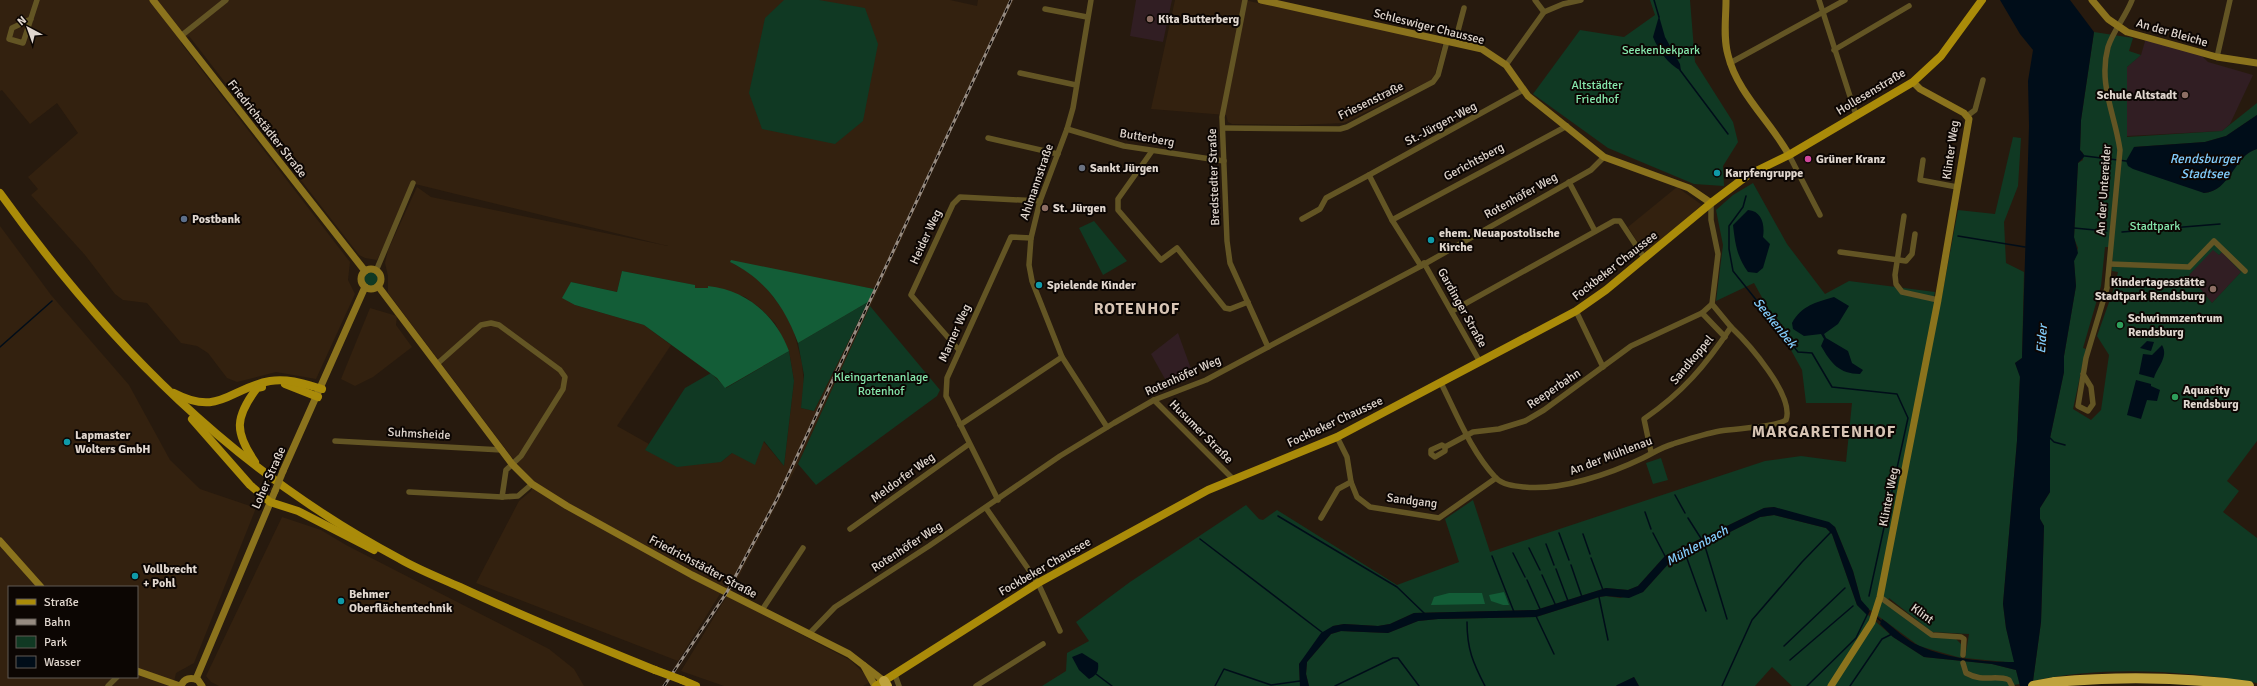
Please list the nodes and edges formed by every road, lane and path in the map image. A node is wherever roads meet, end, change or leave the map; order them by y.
1 (37, 0) edge
2 (153, 0) edge
3 (226, 0) edge
4 (1091, 0) edge
5 (1245, 0) edge
6 (1261, 0) edge
7 (1535, 0) edge
8 (1581, 0) edge
9 (1726, 0) edge
10 (1819, 0) edge
11 (1845, 0) edge
12 (1982, 0) edge
13 (2092, 0) edge
14 (2132, 0) edge
15 (2230, 0) edge
16 (1909, 6) dead end
17 (1464, 8) dead end
18 (1045, 9) dead end
19 (1544, 12) junction
20 (1824, 13) junction
21 (1087, 17) junction
22 (31, 19) junction
23 (2118, 27) junction
24 (181, 36) junction
25 (1447, 40) junction
26 (1455, 42) junction
27 (1834, 50) junction
28 (2217, 57) junction
29 (1730, 63) junction
30 (2257, 63) edge
31 (1506, 65) junction
32 (1020, 73) dead end
33 (1983, 80) dead end
34 (1913, 82) junction
35 (1076, 85) junction
36 (1524, 90) junction
37 (1856, 115) junction
38 (1967, 116) junction
39 (1567, 126) junction
40 (1223, 128) junction
41 (1067, 129) junction
42 (988, 138) dead end
43 (1152, 151) junction
44 (1058, 154) junction
45 (1789, 155) junction
46 (1604, 157) junction
47 (1923, 160) dead end
48 (1224, 161) junction
49 (1369, 175) junction
50 (1748, 175) joint
51 (1569, 182) junction
52 (413, 183) dead end
53 (1958, 186) junction
54 (0, 193) edge
55 (1040, 201) junction
56 (1711, 203) junction
57 (1820, 215) dead end
58 (1904, 216) dead end
59 (1302, 219) dead end
60 (1392, 220) junction
61 (1595, 231) junction
62 (1915, 234) dead end
63 (1031, 238) junction
64 (1840, 252) dead end
65 (1645, 259) junction
66 (1897, 260) junction
67 (2110, 264) junction
68 (1423, 265) junction
69 (365, 271) junction
70 (376, 271) junction
71 (2244, 271) dead end
72 (378, 286) junction
73 (365, 287) junction
74 (1938, 300) junction
75 (1248, 302) junction
76 (1712, 304) junction
77 (1452, 311) junction
78 (1576, 311) junction
79 (1702, 313) junction
80 (1731, 327) junction
81 (1725, 337) junction
82 (1268, 347) junction
83 (959, 350) junction
84 (1062, 357) junction
85 (1480, 362) junction
86 (437, 364) junction
87 (1603, 367) junction
88 (2083, 374) junction
89 (1441, 383) junction
90 (163, 388) junction
91 (322, 389) junction
92 (172, 396) junction
93 (318, 397) junction
94 (1154, 400) junction
95 (960, 425) junction
96 (1107, 427) junction
97 (1467, 434) junction
98 (1337, 437) junction
99 (335, 441) dead end
100 (969, 444) junction
101 (1445, 447) dead end
102 (502, 450) junction
103 (1651, 452) junction
104 (512, 464) junction
105 (262, 470) junction
106 (1496, 478) junction
107 (1233, 480) junction
108 (1351, 482) junction
109 (532, 484) junction
110 (408, 492) dead end
111 (502, 497) junction
112 (998, 500) junction
113 (270, 502) junction
114 (986, 508) junction
115 (1321, 518) dead end
116 (850, 529) dead end
117 (0, 541) edge
118 (803, 548) dead end
119 (401, 560) junction
120 (1038, 583) junction
121 (39, 586) edge
122 (1880, 597) junction
123 (762, 610) junction
124 (1060, 631) dead end
125 (810, 633) junction
126 (1043, 644) dead end
127 (1963, 655) dead end
128 (1963, 663) dead end
129 (138, 671) edge
130 (895, 675) junction
131 (116, 678) edge
132 (196, 679) junction
133 (880, 685) edge
134 (108, 686) edge
135 (180, 686) edge
136 (202, 686) edge
137 (696, 686) edge
138 (899, 686) edge
139 (976, 686) edge
140 (1831, 686) edge
141 (2012, 686) edge
142 (2034, 686) edge
143 (2082, 686) edge
144 (2202, 686) edge
145 (2249, 686) edge

1 - 22 street
2 - 24 street, Friedrichstädter Straße
3 - 24 street
4 - 21 street, Ahlmannstraße
5 - 40 street, Bredstedter Straße
6 - 25 street, Schleswiger Chaussee
7 - 19 street
8 - 19 street
9 - 29 street
10 - 20 street
11 - 20 street
12 - 34 main road, Hollesenstraße
13 - 23 street, An der Bleiche
14 - 23 street, An der Untereider
15 - 28 street
16 - 27 street
17 - 26 street
18 - 21 street
19 - 31 street
20 - 27 street
20 - 29 street
21 - 35 street, Ahlmannstraße
22 - 22 street
23 - 28 street, An der Bleiche
23 - 67 street, An der Untereider
24 - 69 street, Friedrichstädter Straße
25 - 26 street, Schleswiger Chaussee
25 - 40 street, Friesenstraße
26 - 31 street, Schleswiger Chaussee
27 - 37 street
28 - 30 street, An der Bleiche
29 - 45 street
31 - 36 street, Schleswiger Chaussee
32 - 35 street
33 - 38 street, Klinter Weg
34 - 37 main road, Hollesenstraße
34 - 38 street, Klinter Weg
35 - 41 street, Ahlmannstraße
36 - 39 street, Schleswiger Chaussee
36 - 49 street, St.-Jürgen-Weg
37 - 45 main road, Hollesenstraße
38 - 53 street, Klinter Weg
39 - 46 street, Schleswiger Chaussee
39 - 60 street, Gerichtsberg
40 - 48 street, Bredstedter Straße
41 - 43 street, Butterberg
41 - 44 street, Ahlmannstraße
42 - 44 street
43 - 48 street, Butterberg
43 - 75 street
44 - 55 street, Ahlmannstraße
45 - 50 main road, Hollesenstraße
45 - 57 street
46 - 51 street, Rotenhöfer Weg
46 - 56 street, Schleswiger Chaussee
47 - 53 street, Klinter Weg
48 - 75 street, Bredstedter Straße
49 - 59 street, St.-Jürgen-Weg
49 - 60 street
50 - 56 main road, Fockbeker Chaussee
51 - 61 street
51 - 68 street, Rotenhöfer Weg
52 - 70 street
53 - 74 street, Klinter Weg
54 - 90 main road
55 - 63 street, Ahlmannstraße
55 - 83 street, Heider Weg
56 - 65 main road, Fockbeker Chaussee
56 - 76 street
58 - 66 street
60 - 68 street
61 - 65 street
61 - 77 street
62 - 66 street
63 - 83 street, Marner Weg
63 - 84 street, Ahlmannstraße
64 - 66 street
65 - 78 main road, Fockbeker Chaussee
66 - 74 street
67 - 71 street
67 - 88 street, An der Untereider
68 - 77 street, Gardinger Straße
68 - 82 street, Rotenhöfer Weg
69 - 70 street
69 - 73 street
70 - 72 street
72 - 73 street
72 - 86 street, Friedrichstädter Straße
73 - 91 street, Loher Straße
74 - 122 street, Klinter Weg
75 - 82 street, Bredstedter Straße
76 - 79 street, Reeperbahn
76 - 80 street
77 - 85 street, Gardinger Straße
78 - 85 main road, Fockbeker Chaussee
78 - 87 street
79 - 81 street
79 - 87 street, Reeperbahn
80 - 81 street, Sandkoppel
80 - 103 street, An der Mühlenau
81 - 103 street, Sandkoppel
82 - 94 street, Rotenhöfer Weg
83 - 95 street, Marner Weg
84 - 95 street
84 - 96 street, Ahlmannstraße
85 - 89 main road, Fockbeker Chaussee
86 - 102 street, Friedrichstädter Straße
86 - 104 street
87 - 97 street, Reeperbahn
88 - 88 street, An der Untereider
89 - 97 street
89 - 98 main road, Fockbeker Chaussee
90 - 91 main road
90 - 92 main road
91 - 93 street, Loher Straße
92 - 105 main road
92 - 113 main road
93 - 105 main road
93 - 113 street, Loher Straße, bridge
94 - 96 street, Rotenhöfer Weg
94 - 107 street, Husumer Straße
95 - 100 street, Marner Weg
96 - 112 street, Rotenhöfer Weg
97 - 101 street
97 - 106 street
98 - 107 main road, Fockbeker Chaussee
98 - 108 street, Sandgang
99 - 102 street, Suhmsheide
100 - 112 street, Marner Weg
100 - 116 street, Meldorfer Weg
102 - 104 street, Friedrichstädter Straße
103 - 106 street, An der Mühlenau
104 - 109 street, Friedrichstädter Straße
104 - 111 street
105 - 119 main road
106 - 108 street, Sandgang
107 - 120 main road, Fockbeker Chaussee
108 - 115 street
109 - 111 street
109 - 123 street, Friedrichstädter Straße
110 - 111 street
112 - 114 street, Rotenhöfer Weg
113 - 119 main road
113 - 132 street, Loher Straße
114 - 120 street
114 - 125 street, Rotenhöfer Weg
117 - 121 street
118 - 123 street
119 - 137 main road, bridge
120 - 124 street
120 - 130 main road, Fockbeker Chaussee
122 - 127 street, Klint
122 - 140 street, Klinter Weg
123 - 125 street, Friedrichstädter Straße
125 - 133 street, Friedrichstädter Straße
126 - 139 street
128 - 141 street
129 - 135 street
130 - 133 main road, Fockbeker Chaussee
130 - 138 street
131 - 134 street
132 - 135 street
132 - 136 street
142 - 145 highway, bridge
143 - 144 highway

